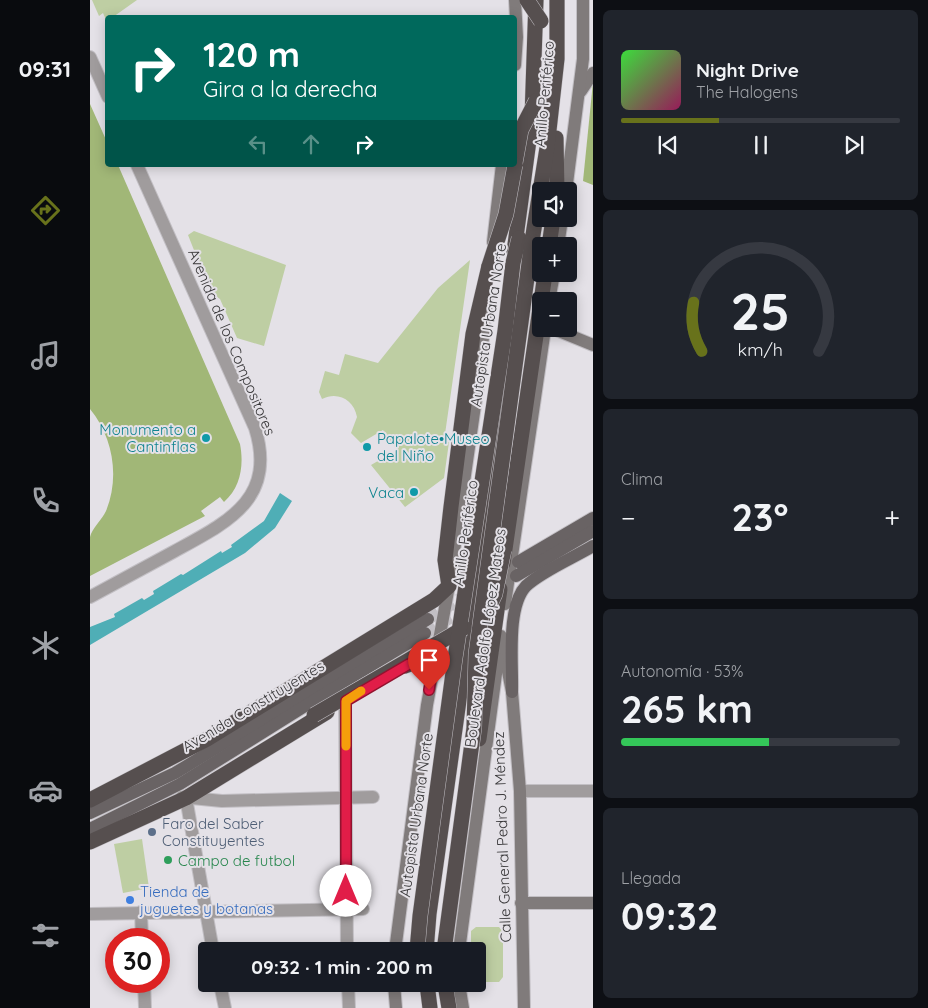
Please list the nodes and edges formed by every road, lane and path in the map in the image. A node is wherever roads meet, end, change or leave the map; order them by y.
1 (515, 0) edge
2 (527, 0) edge
3 (538, 0) edge
4 (557, 0) edge
5 (565, 0) edge
6 (583, 0) edge
7 (516, 15) edge
8 (541, 21) junction
9 (90, 56) edge
10 (593, 73) edge
11 (105, 90) edge
12 (580, 96) junction
13 (536, 101) junction
14 (547, 148) junction
15 (517, 153) edge
16 (138, 167) edge
17 (502, 167) edge
18 (514, 167) edge
19 (553, 182) edge
20 (555, 182) edge
21 (567, 182) edge
22 (543, 282) edge
23 (543, 282) edge
24 (539, 337) edge
25 (544, 337) edge
26 (574, 337) edge
27 (593, 345) edge
28 (532, 364) junction
29 (593, 518) edge
30 (593, 531) edge
31 (593, 546) edge
32 (518, 562) dead end
33 (516, 576) dead end
34 (449, 586) junction
35 (90, 597) edge
36 (428, 619) tunnel mouth
37 (425, 634) tunnel mouth
38 (500, 636) junction
39 (434, 661) junction
40 (512, 692) junction
41 (346, 701) junction
42 (520, 791) junction
43 (593, 791) edge
44 (184, 794) junction
45 (346, 797) junction
46 (373, 797) dead end
47 (90, 800) edge
48 (90, 813) edge
49 (90, 828) edge
50 (90, 836) edge
51 (90, 842) edge
52 (593, 902) edge
53 (521, 903) junction
54 (346, 909) junction
55 (363, 909) dead end
56 (205, 911) junction
57 (142, 912) junction
58 (90, 914) edge
59 (142, 928) edge
60 (211, 942) edge
61 (347, 942) edge
62 (396, 942) edge
63 (418, 942) edge
64 (427, 942) edge
65 (445, 942) edge
66 (451, 942) edge
67 (460, 942) edge
68 (222, 992) edge
69 (348, 992) edge
70 (395, 992) edge
71 (420, 992) edge
72 (428, 992) edge
73 (446, 992) edge
74 (452, 992) edge
75 (460, 992) edge
76 (144, 993) edge
77 (145, 1008) edge
78 (225, 1008) edge
79 (349, 1008) edge
80 (396, 1008) edge
81 (422, 1008) edge
82 (430, 1008) edge
83 (449, 1008) edge
84 (455, 1008) edge
85 (463, 1008) edge
86 (524, 1008) edge

1 - 7 main road
2 - 8 highway, bridge
3 - 8 highway, Autopista Urbana Norte
3 - 64 highway, Anillo Periférico
4 - 14 highway, Autopista Urbana Norte
5 - 20 highway, Anillo Periférico
6 - 12 main road
8 - 13 highway, Autopista Urbana Norte
9 - 11 street
10 - 12 main road
12 - 21 main road
13 - 15 highway, bridge
13 - 63 highway, Autopista Urbana Norte, bridge
14 - 19 highway
14 - 65 highway, Autopista Urbana Norte, bridge
16 - 35 street, Avenida de los Compositores
17 - 34 main road
18 - 34 highway, bridge
22 - 28 highway
23 - 44 highway, bridge
24 - 28 highway
25 - 38 main road, Boulevard Adolfo López Mateos
26 - 27 main road
28 - 66 highway
29 - 32 main road
30 - 33 main road
31 - 40 main road
34 - 39 main road
34 - 47 highway
36 - 48 main road, Avenida Constituyentes
37 - 49 main road, Avenida Constituyentes
38 - 40 main road, Calle General Pedro J. Méndez
38 - 67 main road, Boulevard Adolfo López Mateos
39 - 41 highway
39 - 62 main road
40 - 42 main road, Calle General Pedro J. Méndez
41 - 44 highway
41 - 45 street
42 - 43 street
42 - 53 main road, Calle General Pedro J. Méndez
44 - 45 street
44 - 50 highway
44 - 51 highway
44 - 56 street
45 - 46 street
45 - 54 street
52 - 53 main road
53 - 86 main road, Calle General Pedro J. Méndez
54 - 55 street
54 - 56 street
54 - 61 street
56 - 57 street
56 - 60 street
57 - 58 street
57 - 59 street
68 - 78 street
69 - 79 street
70 - 80 main road
71 - 81 highway
72 - 82 highway
73 - 83 highway
74 - 84 highway
75 - 85 main road
76 - 77 street

